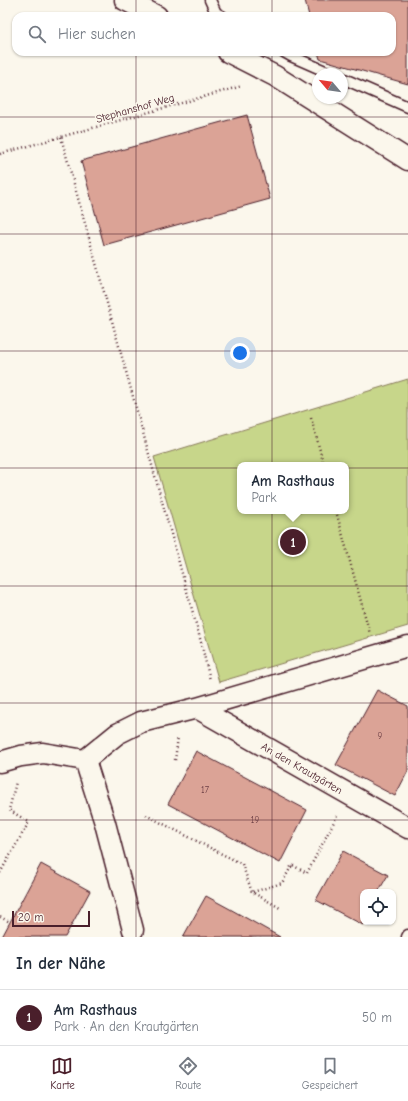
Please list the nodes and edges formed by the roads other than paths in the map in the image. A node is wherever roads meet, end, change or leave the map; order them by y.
1 (125, 0) edge
2 (210, 0) edge
3 (149, 12) edge
4 (216, 12) edge
5 (236, 56) edge
6 (291, 56) edge
7 (318, 68) edge
8 (348, 81) edge
9 (408, 107) edge
10 (408, 160) edge
11 (408, 646) edge
12 (206, 705) junction
13 (85, 760) junction
14 (0, 762) edge
15 (408, 828) edge
16 (134, 930) dead end

1 - 3 street
2 - 4 lane
5 - 10 street
6 - 7 lane
8 - 9 lane
11 - 12 street
12 - 13 street
12 - 15 street, An den Krautgärten
13 - 14 street
13 - 16 street

